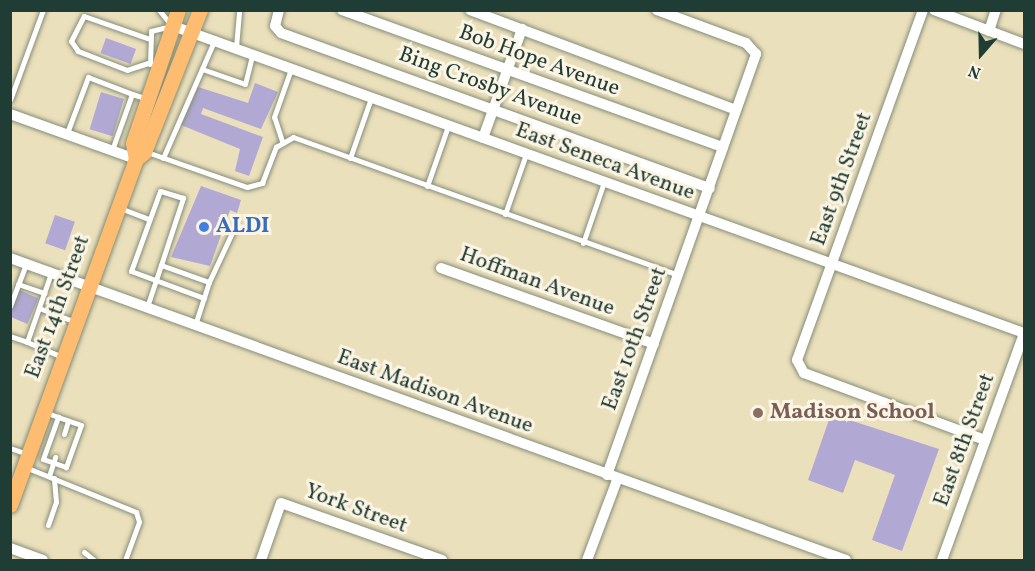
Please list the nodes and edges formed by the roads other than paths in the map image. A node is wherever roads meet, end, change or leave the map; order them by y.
1 (43, 10) edge
2 (159, 10) edge
3 (178, 10) edge
4 (200, 10) edge
5 (239, 10) edge
6 (279, 10) edge
7 (342, 10) edge
8 (470, 10) edge
9 (657, 10) edge
10 (923, 10) edge
11 (934, 10) edge
12 (996, 10) edge
13 (172, 26) junction
14 (522, 30) junction
15 (988, 30) junction
16 (191, 33) junction
17 (213, 38) junction
18 (150, 39) junction
19 (1024, 44) edge
20 (236, 49) junction
21 (252, 55) junction
22 (154, 66) junction
23 (291, 69) junction
24 (205, 70) junction
25 (507, 70) junction
26 (132, 94) junction
27 (11, 97) edge
28 (371, 98) junction
29 (148, 100) junction
30 (494, 108) junction
31 (736, 110) junction
32 (10, 114) edge
33 (448, 126) junction
34 (68, 133) junction
35 (483, 138) junction
36 (282, 141) junction
37 (723, 147) junction
38 (112, 150) junction
39 (526, 154) junction
40 (140, 155) junction
41 (163, 158) junction
42 (350, 158) junction
43 (604, 182) junction
44 (427, 186) junction
45 (710, 188) junction
46 (118, 207) junction
47 (505, 214) junction
48 (700, 217) junction
49 (149, 219) junction
50 (236, 224) dead end
51 (583, 243) junction
52 (10, 258) edge
53 (832, 263) junction
54 (26, 264) junction
55 (161, 265) junction
56 (441, 268) dead end
57 (51, 273) junction
58 (678, 275) junction
59 (156, 280) junction
60 (209, 282) junction
61 (18, 284) junction
62 (90, 287) junction
63 (44, 293) junction
64 (204, 298) junction
65 (10, 306) edge
66 (147, 307) junction
67 (39, 308) junction
68 (77, 322) junction
69 (195, 325) junction
70 (1024, 333) edge
71 (10, 336) edge
72 (27, 342) junction
73 (654, 345) junction
74 (64, 358) junction
75 (51, 414) junction
76 (68, 421) junction
77 (63, 434) dead end
78 (986, 440) junction
79 (10, 448) edge
80 (54, 460) junction
81 (27, 461) junction
82 (51, 477) junction
83 (612, 477) junction
84 (10, 505) edge
85 (48, 525) dead end
86 (10, 548) edge
87 (84, 552) dead end
88 (44, 561) edge
89 (94, 561) edge
90 (125, 561) edge
91 (261, 561) edge
92 (442, 561) edge
93 (587, 561) edge
94 (846, 561) edge
95 (942, 561) edge

1 - 27 lane
2 - 13 lane
3 - 13 main road, East 14th Street
4 - 16 main road, East 14th Street
5 - 20 lane
6 - 30 street, Bing Crosby Avenue
7 - 25 street, Bob Hope Avenue
8 - 14 street
9 - 31 street, East 10th Street
10 - 53 street, East 9th Street
11 - 15 street
12 - 15 street
13 - 16 street, East Seneca Avenue
13 - 18 lane
13 - 22 main road, East 14th Street
14 - 25 street
14 - 31 street
15 - 19 street
16 - 17 street, East Seneca Avenue
16 - 40 main road, East 14th Street
17 - 20 street, East Seneca Avenue
17 - 24 lane
18 - 22 lane
18 - 22 lane
20 - 21 street, East Seneca Avenue
21 - 23 street, East Seneca Avenue
21 - 24 lane
22 - 29 main road, East 14th Street
23 - 28 street, East Seneca Avenue
23 - 36 lane
24 - 41 lane
25 - 30 street
25 - 37 street, Bob Hope Avenue
26 - 29 lane
26 - 34 lane
26 - 38 lane
28 - 33 street, East Seneca Avenue
28 - 42 lane
29 - 40 main road, East 14th Street
30 - 35 street
30 - 45 street, Bing Crosby Avenue
31 - 37 street, East 10th Street
32 - 34 street
33 - 35 street, East Seneca Avenue
33 - 44 lane
34 - 38 street
35 - 39 street, East Seneca Avenue
36 - 41 lane
36 - 42 lane
37 - 45 street, East 10th Street
38 - 40 street
39 - 43 street, East Seneca Avenue
39 - 47 lane
40 - 41 lane
40 - 46 main road, East 14th Street
42 - 44 lane
43 - 48 street, East Seneca Avenue
43 - 51 lane
44 - 47 lane
45 - 48 street, East 10th Street
46 - 49 lane
46 - 62 main road, East 14th Street
47 - 51 lane
48 - 53 street, East Seneca Avenue
48 - 58 street, East 10th Street
49 - 55 lane
49 - 59 lane
50 - 60 lane
51 - 58 lane
52 - 54 street, East Madison Avenue
53 - 70 street, East Seneca Avenue
53 - 78 street, East 9th Street
54 - 57 street, East Madison Avenue
54 - 61 lane
55 - 59 lane
55 - 60 lane
56 - 73 street, Hoffman Avenue
57 - 62 street, East Madison Avenue
57 - 63 lane
58 - 73 street, East 10th Street
59 - 64 lane
59 - 66 lane
60 - 64 lane
61 - 63 lane
61 - 65 lane
62 - 66 street, East Madison Avenue
62 - 68 main road, East 14th Street
63 - 67 lane
64 - 69 lane
66 - 69 street, East Madison Avenue
67 - 68 lane
67 - 72 lane
68 - 74 main road, East 14th Street
69 - 83 street, East Madison Avenue
70 - 78 street, East 8th Street
71 - 72 lane
72 - 74 lane
73 - 83 street, East 10th Street
74 - 75 main road, East 14th Street
75 - 76 lane
75 - 80 lane
75 - 81 main road, East 14th Street
76 - 77 lane
76 - 80 lane
78 - 95 street, East 8th Street
79 - 81 lane
80 - 82 lane
81 - 82 lane
81 - 84 main road, East 14th Street
82 - 85 lane
82 - 90 lane
83 - 93 street, East 10th Street
83 - 94 street, East Madison Avenue
86 - 88 street
87 - 89 lane
91 - 92 street, York Street

